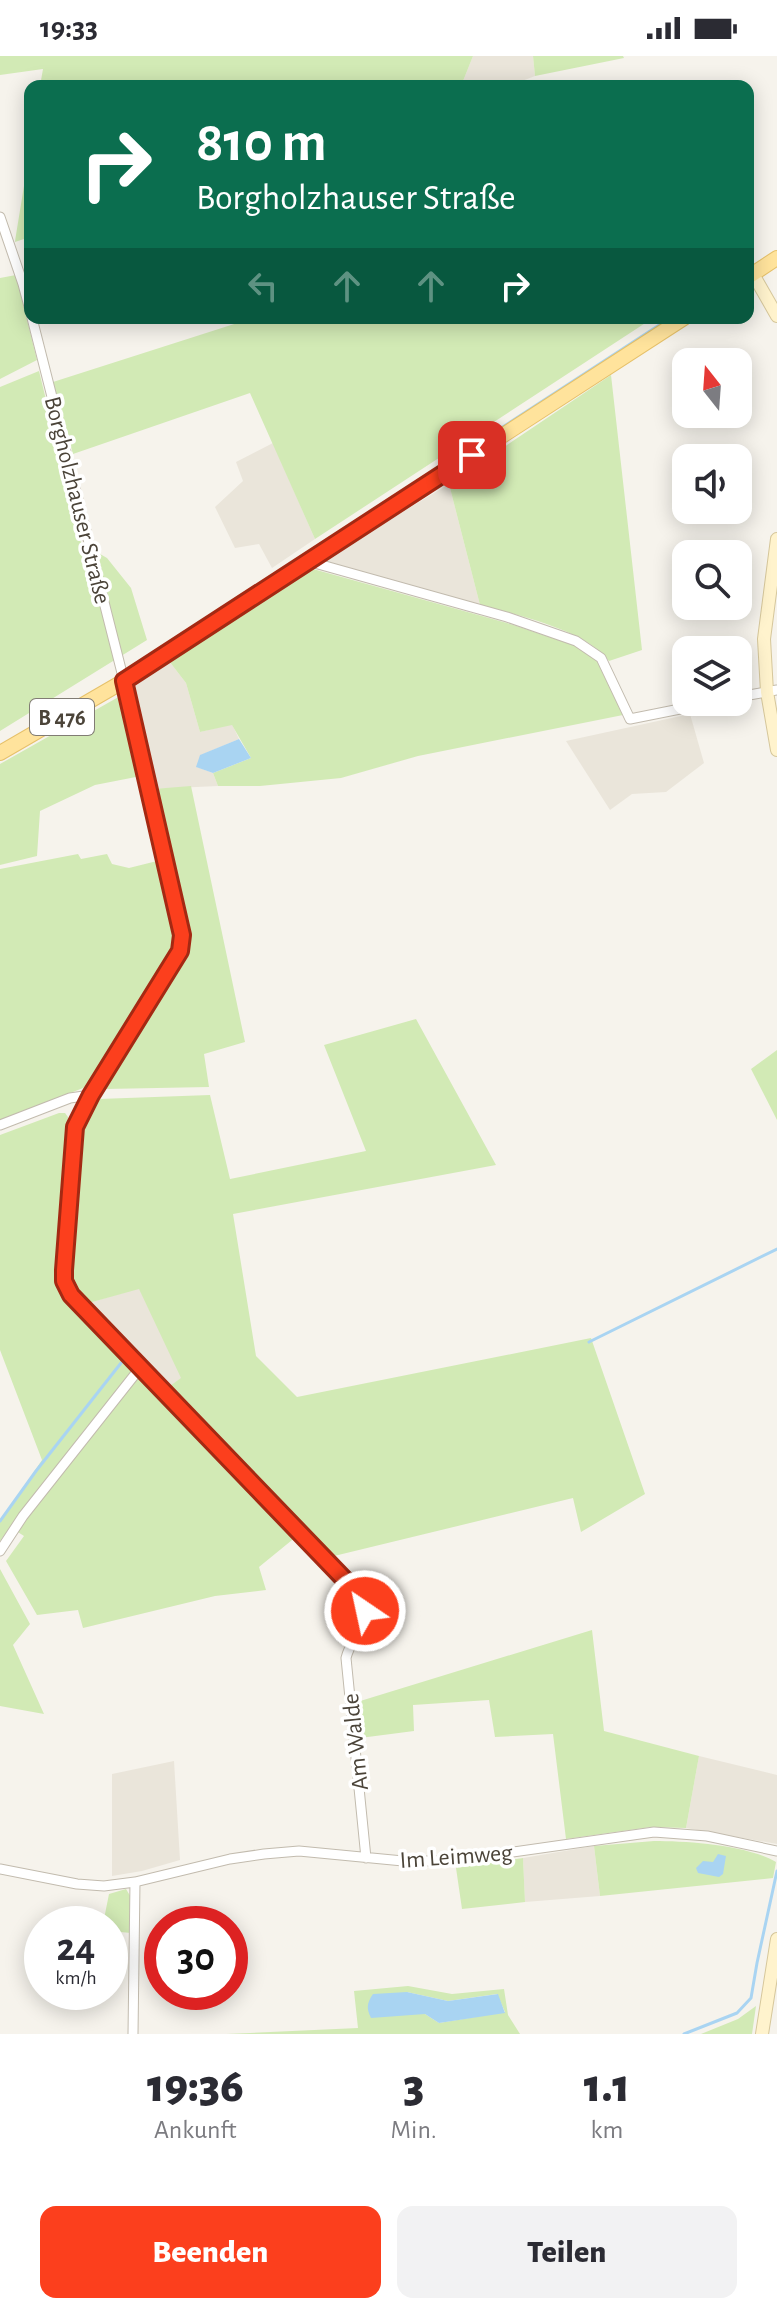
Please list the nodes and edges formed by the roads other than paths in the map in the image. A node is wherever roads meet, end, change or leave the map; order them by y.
1 (0, 217) edge
2 (777, 258) edge
3 (754, 272) edge
4 (754, 281) edge
5 (24, 288) edge
6 (777, 316) edge
7 (34, 324) edge
8 (675, 324) edge
9 (777, 539) edge
10 (313, 559) junction
11 (124, 681) junction
12 (772, 691) edge
13 (752, 695) edge
14 (672, 711) edge
15 (777, 750) edge
16 (0, 753) edge
17 (91, 1095) junction
18 (0, 1125) edge
19 (140, 1368) junction
20 (0, 1551) edge
21 (777, 1851) edge
22 (366, 1858) junction
23 (0, 1869) edge
24 (135, 1882) junction
25 (777, 1939) edge
26 (133, 2034) edge
27 (762, 2034) edge

1 - 5 street
2 - 3 main road
4 - 6 street
7 - 11 street, Borgholzhauser Straße
8 - 10 main road, B 476
9 - 12 street
10 - 11 main road, B 476
10 - 14 street
11 - 16 main road, B 476
11 - 17 street, Am Walde
12 - 13 street
12 - 15 street
17 - 18 street
17 - 19 street, Am Walde
19 - 20 street
19 - 22 street, Am Walde
21 - 22 street, Im Leimweg
22 - 24 street, Im Leimweg
23 - 24 street, Im Leimweg
24 - 26 street
25 - 27 street

